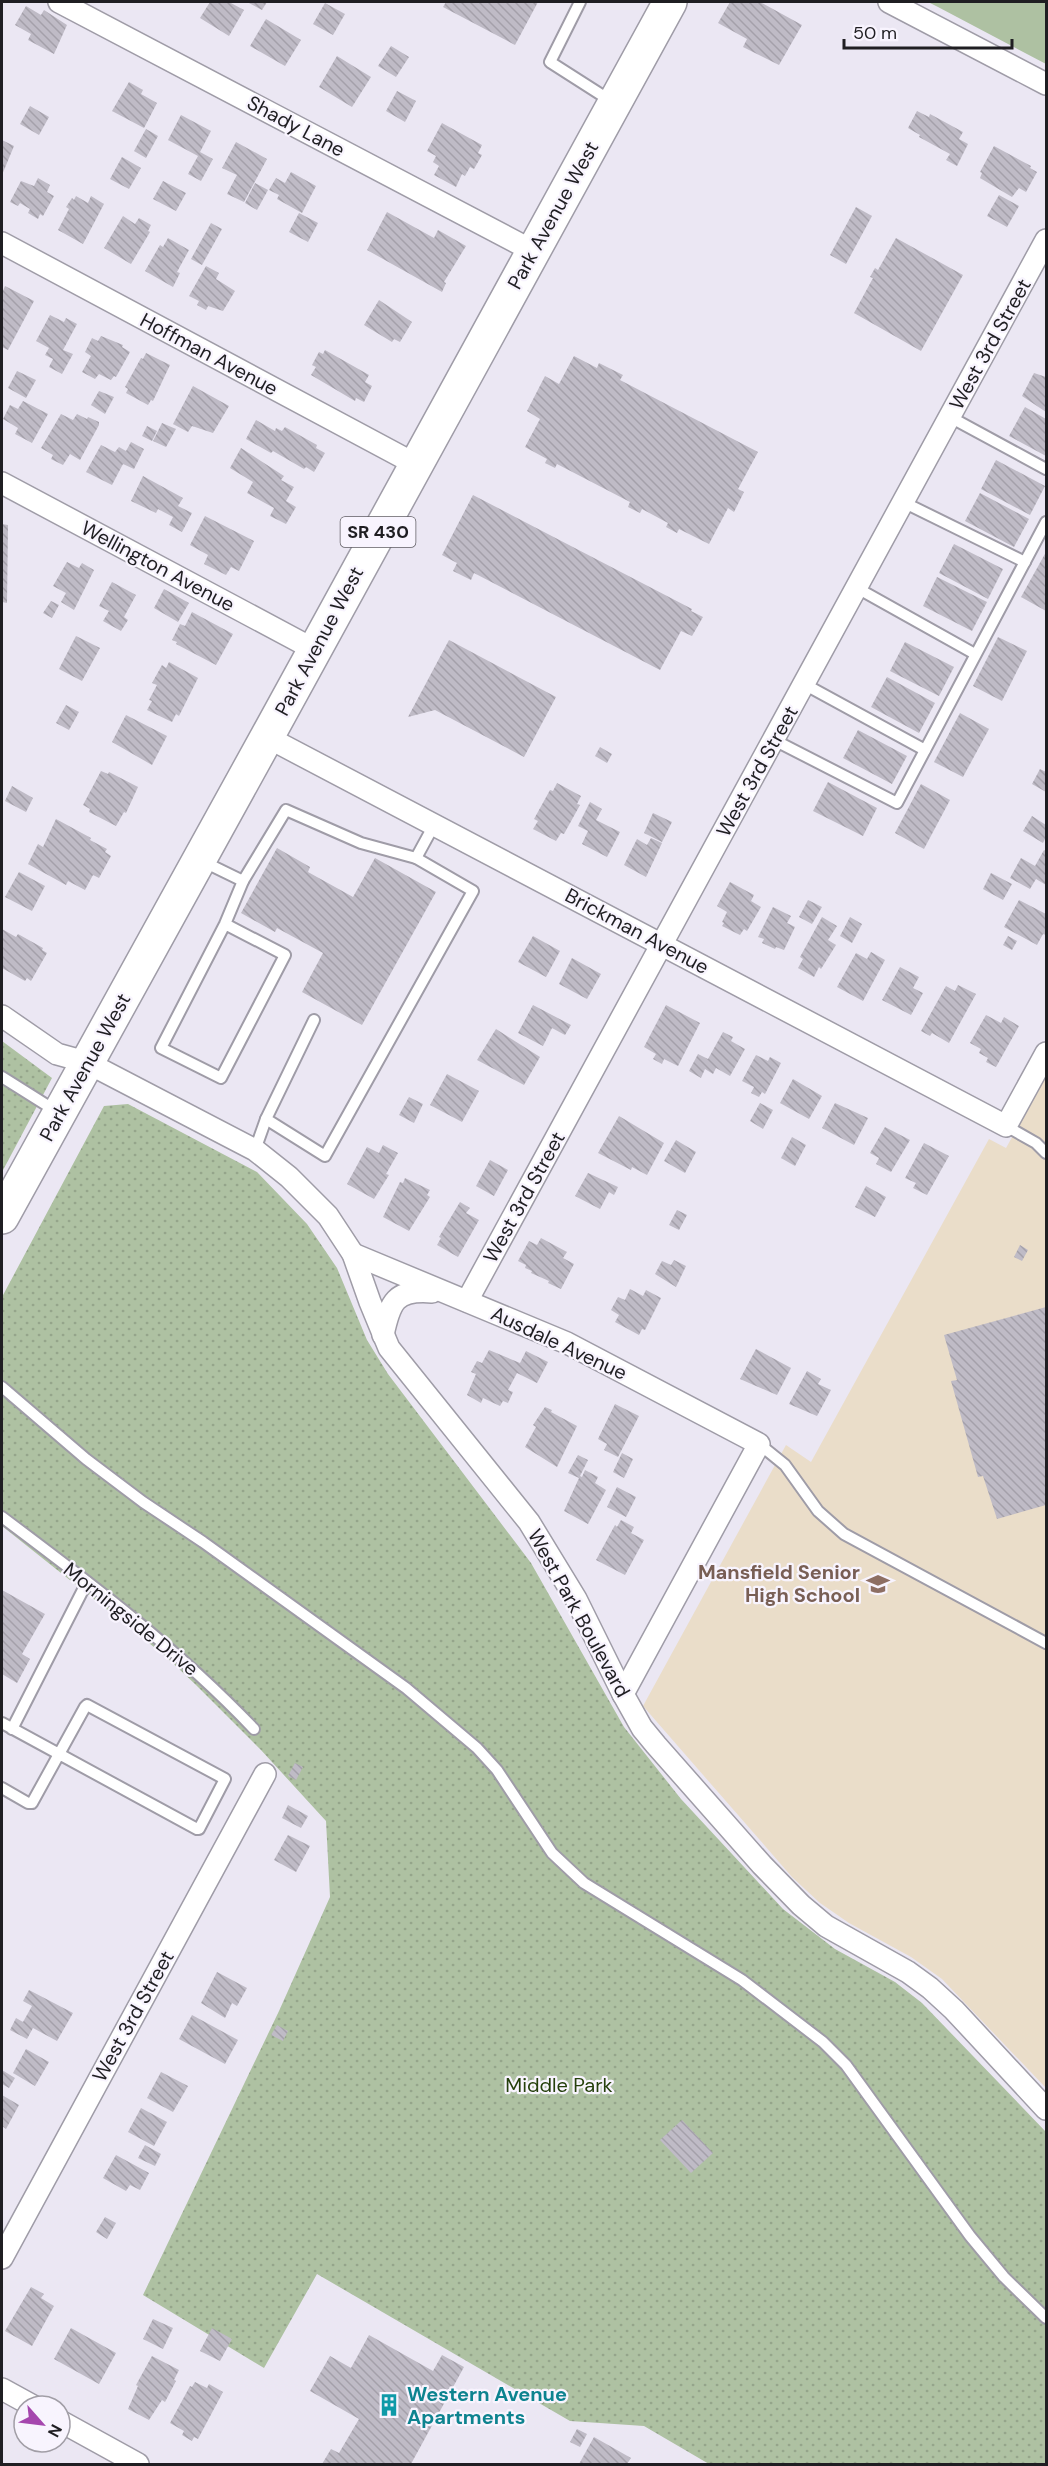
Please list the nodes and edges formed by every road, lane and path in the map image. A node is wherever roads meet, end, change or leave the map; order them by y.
1 (59, 2) edge
2 (580, 2) edge
3 (669, 2) edge
4 (889, 2) edge
5 (1047, 84) edge
6 (614, 102) junction
7 (1047, 240) edge
8 (2, 243) edge
9 (533, 251) junction
10 (950, 417) junction
11 (416, 464) junction
12 (1047, 469) edge
13 (2, 483) edge
14 (903, 502) junction
15 (1047, 522) edge
16 (1025, 562) junction
17 (857, 588) junction
18 (315, 650) junction
19 (975, 654) junction
20 (804, 684) junction
21 (267, 737) junction
22 (774, 740) junction
23 (925, 750) junction
24 (434, 825) junction
25 (416, 858) junction
26 (200, 859) junction
27 (243, 881) junction
28 (225, 924) junction
29 (663, 944) junction
30 (2, 1016) edge
31 (314, 1020) dead end
32 (1047, 1053) edge
33 (86, 1062) junction
34 (2, 1077) edge
35 (59, 1113) junction
36 (266, 1119) junction
37 (1006, 1126) junction
38 (255, 1150) junction
39 (1047, 1153) edge
40 (2, 1216) edge
41 (353, 1254) junction
42 (445, 1293) junction
43 (467, 1301) junction
44 (383, 1335) junction
45 (2, 1387) edge
46 (759, 1444) junction
47 (2, 1517) edge
48 (87, 1582) junction
49 (1047, 1643) edge
50 (623, 1694) junction
51 (2, 1723) edge
52 (12, 1729) junction
53 (254, 1729) dead end
54 (59, 1755) junction
55 (266, 1774) dead end
56 (2, 1788) edge
57 (1047, 2109) edge
58 (2, 2258) edge
59 (1047, 2318) edge
60 (72, 2428) edge
61 (138, 2464) edge

1 - 9 street, Shady Lane
2 - 6 lane
3 - 6 main road, Park Avenue West / SR 430
4 - 5 street
6 - 9 main road, Park Avenue West / SR 430
7 - 10 street, West 3rd Street
8 - 11 street, Hoffman Avenue
9 - 11 main road, Park Avenue West / SR 430
10 - 12 lane
10 - 14 street, West 3rd Street
11 - 18 main road, Park Avenue West / SR 430
13 - 18 street, Wellington Avenue
14 - 16 lane
14 - 17 street, West 3rd Street
15 - 16 lane
16 - 19 lane
17 - 19 lane
17 - 20 street, West 3rd Street
18 - 21 main road, Park Avenue West / SR 430
19 - 23 lane
20 - 22 street, West 3rd Street
20 - 23 lane
21 - 24 street, Brickman Avenue
21 - 26 main road, Park Avenue West / SR 430
22 - 23 lane
22 - 29 street, West 3rd Street
24 - 25 lane
24 - 29 street, Brickman Avenue
25 - 27 lane
25 - 36 lane
26 - 27 lane
26 - 33 main road, Park Avenue West / SR 430
27 - 28 lane
28 - 28 lane
29 - 37 street, Brickman Avenue
29 - 43 street, West 3rd Street
30 - 33 street, West Park Boulevard
31 - 36 lane
32 - 37 street
33 - 35 main road, Park Avenue West / SR 430
33 - 38 street, West Park Boulevard
34 - 35 lane
35 - 40 main road, Park Avenue West / SR 430
36 - 38 lane
37 - 39 lane
38 - 41 street, West Park Boulevard
41 - 42 street, Ausdale Avenue
41 - 44 street, West Park Boulevard
42 - 43 street, Ausdale Avenue
42 - 44 street
43 - 46 street, Ausdale Avenue
44 - 50 street, West Park Boulevard
45 - 59 lane
46 - 49 lane
46 - 50 street
47 - 48 lane, Morningside Drive
48 - 52 lane
48 - 53 lane, Morningside Drive
50 - 57 street, West Park Boulevard
51 - 52 lane
52 - 54 lane
54 - 54 lane
54 - 56 lane
55 - 58 street, West 3rd Street
60 - 61 street

